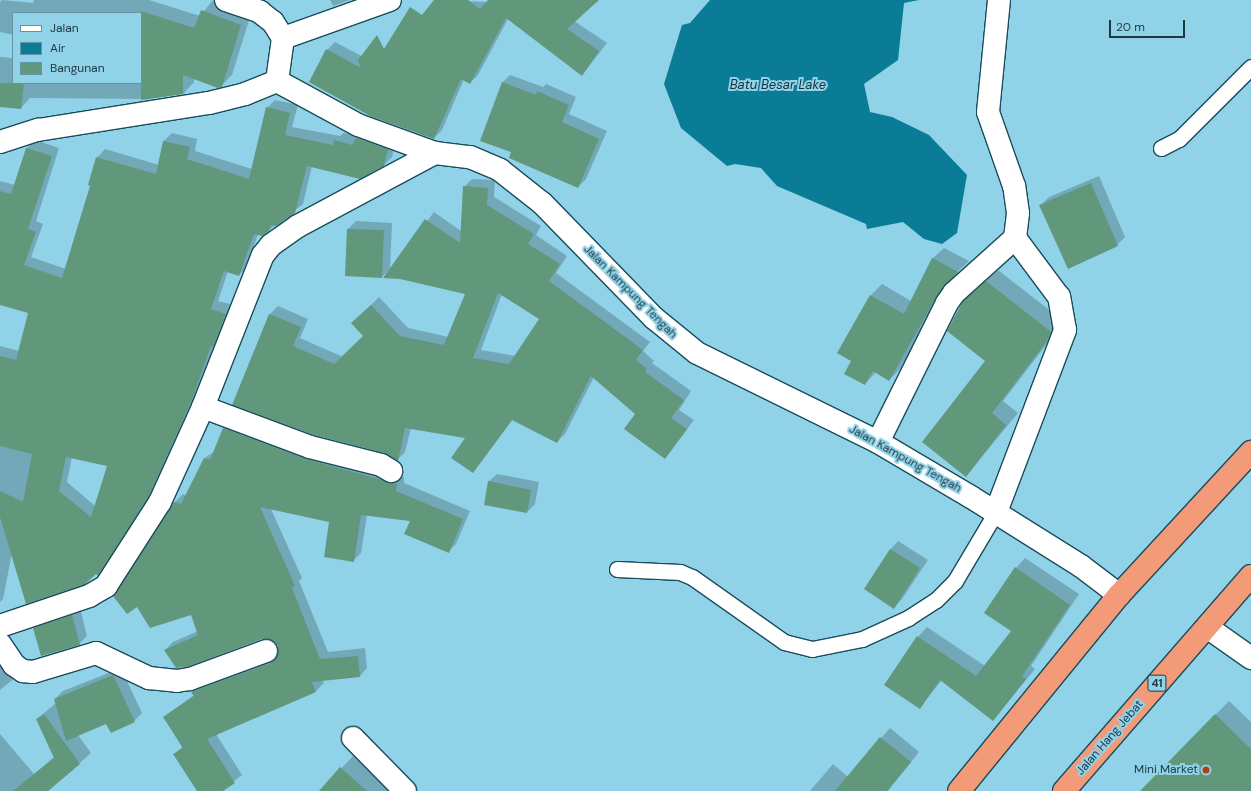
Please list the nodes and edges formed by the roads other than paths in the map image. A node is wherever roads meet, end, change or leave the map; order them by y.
1 (226, 0) edge
2 (390, 0) edge
3 (999, 0) edge
4 (283, 38) junction
5 (1251, 67) edge
6 (277, 81) junction
7 (0, 142) edge
8 (1161, 148) dead end
9 (435, 153) junction
10 (1015, 238) junction
11 (203, 407) junction
12 (878, 442) junction
13 (1251, 452) edge
14 (391, 471) dead end
15 (996, 512) junction
16 (617, 569) dead end
17 (1251, 576) edge
18 (1119, 595) junction
19 (0, 626) edge
20 (1208, 627) junction
21 (0, 644) edge
22 (266, 651) dead end
23 (1251, 658) edge
24 (353, 738) dead end
25 (405, 791) edge
26 (959, 791) edge
27 (1064, 791) edge

1 - 4 street
2 - 4 street
3 - 10 street
4 - 6 street
5 - 8 lane
6 - 7 street
6 - 9 street, Jalan Kampung Tengah
9 - 11 street
9 - 12 street, Jalan Kampung Tengah
10 - 12 street
10 - 15 street
11 - 14 street
11 - 19 street
12 - 15 street, Jalan Kampung Tengah
13 - 18 highway
15 - 16 lane
15 - 18 street, Jalan Kampung Tengah
17 - 20 highway, Jalan Hang Jebat / 41
18 - 26 highway
20 - 23 street
20 - 27 highway, Jalan Hang Jebat / 41
21 - 22 street
24 - 25 street

